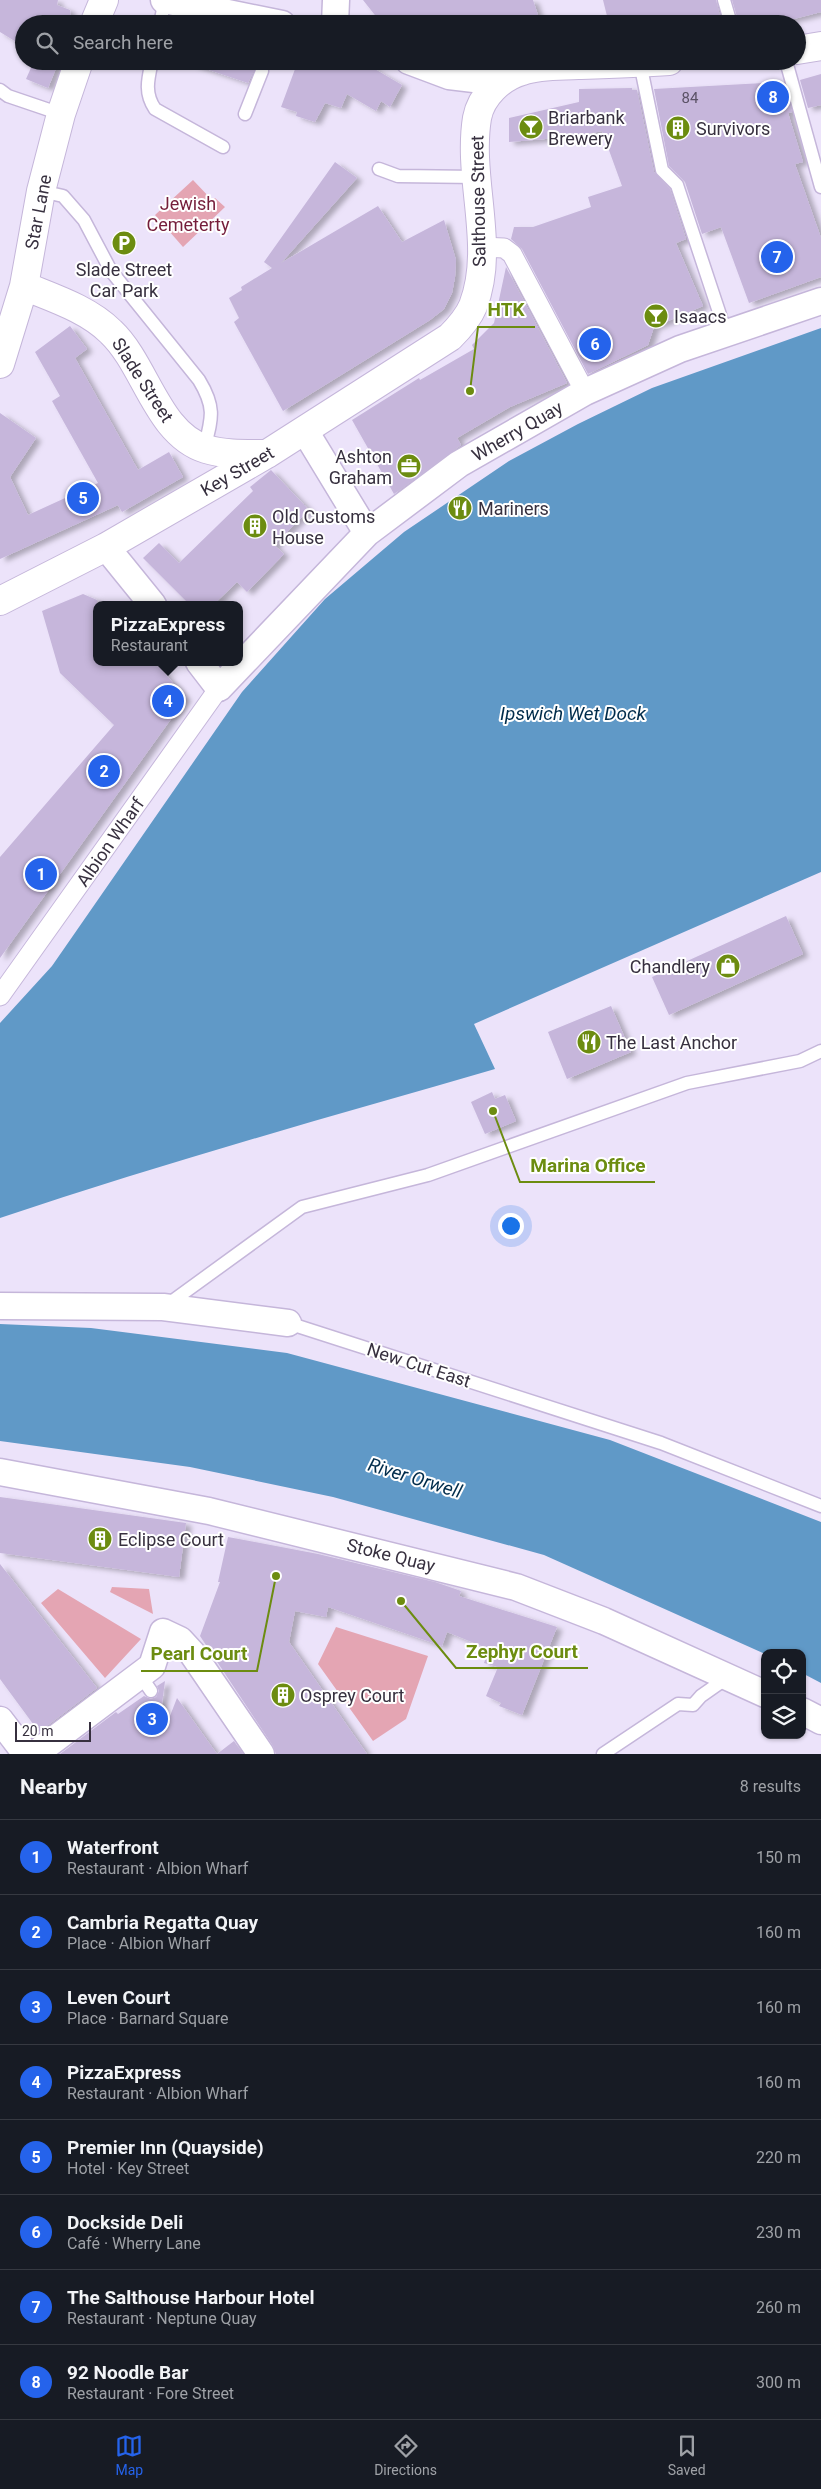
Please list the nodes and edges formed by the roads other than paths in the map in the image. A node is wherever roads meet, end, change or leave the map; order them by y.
1 (104, 0) edge
2 (165, 0) edge
3 (336, 0) edge
4 (724, 0) edge
5 (98, 15) edge
6 (162, 15) edge
7 (239, 15) edge
8 (335, 15) edge
9 (728, 15) edge
10 (821, 46) edge
11 (806, 48) edge
12 (75, 70) edge
13 (150, 70) edge
14 (433, 70) edge
15 (524, 70) edge
16 (642, 70) edge
17 (788, 70) edge
18 (262, 71) dead end
19 (499, 82) junction
20 (0, 90) edge
21 (61, 114) junction
22 (245, 114) dead end
23 (223, 147) dead end
24 (379, 169) dead end
25 (477, 177) junction
26 (821, 187) edge
27 (41, 191) junction
28 (481, 247) junction
29 (24, 286) junction
30 (821, 301) edge
31 (463, 324) joint
32 (726, 333) junction
33 (0, 364) edge
34 (585, 392) junction
35 (305, 431) junction
36 (204, 449) junction
37 (267, 454) junction
38 (367, 534) junction
39 (106, 547) junction
40 (0, 601) edge
41 (150, 601) edge
42 (243, 663) edge
43 (202, 666) edge
44 (240, 666) edge
45 (219, 688) junction
46 (0, 996) edge
47 (821, 1052) edge
48 (0, 1306) edge
49 (163, 1307) junction
50 (288, 1323) joint
51 (0, 1472) edge
52 (821, 1506) edge
53 (192, 1653) junction
54 (148, 1677) junction
55 (728, 1677) junction
56 (761, 1692) edge
57 (806, 1712) edge
58 (0, 1720) edge
59 (821, 1721) edge
60 (26, 1754) edge
61 (35, 1754) edge
62 (261, 1754) edge
63 (604, 1754) edge

1 - 5 main road
2 - 6 lane
2 - 7 street
3 - 8 street
4 - 9 lane
10 - 11 main road
12 - 21 main road, Star Lane
13 - 23 lane
14 - 19 street
15 - 19 main road
16 - 32 lane
17 - 26 lane
18 - 22 lane
19 - 25 main road, Salthouse Street
20 - 21 lane
21 - 27 main road, Star Lane
24 - 25 lane
25 - 28 main road, Salthouse Street
27 - 29 main road, Star Lane
27 - 36 lane
28 - 31 main road, Salthouse Street
28 - 34 street
29 - 33 main road, Star Lane
29 - 36 main road, Slade Street
30 - 32 street, Wherry Quay
31 - 35 main road, Key Street
32 - 34 street, Wherry Quay
34 - 38 street, Wherry Quay
35 - 37 main road, Key Street
35 - 38 street
36 - 37 main road, Slade Street
37 - 39 main road, Key Street
38 - 42 street, Wherry Quay
39 - 40 main road, Key Street
39 - 41 street
43 - 45 street
44 - 45 street, Wherry Quay
45 - 46 street, Albion Wharf
47 - 49 lane
48 - 49 street, New Cut East
49 - 50 street, New Cut East
50 - 52 lane, New Cut East
51 - 55 street, Stoke Quay
53 - 54 street
53 - 54 street
53 - 62 street
54 - 61 street
55 - 56 street, Stoke Quay
55 - 63 lane
57 - 59 street
58 - 60 street

